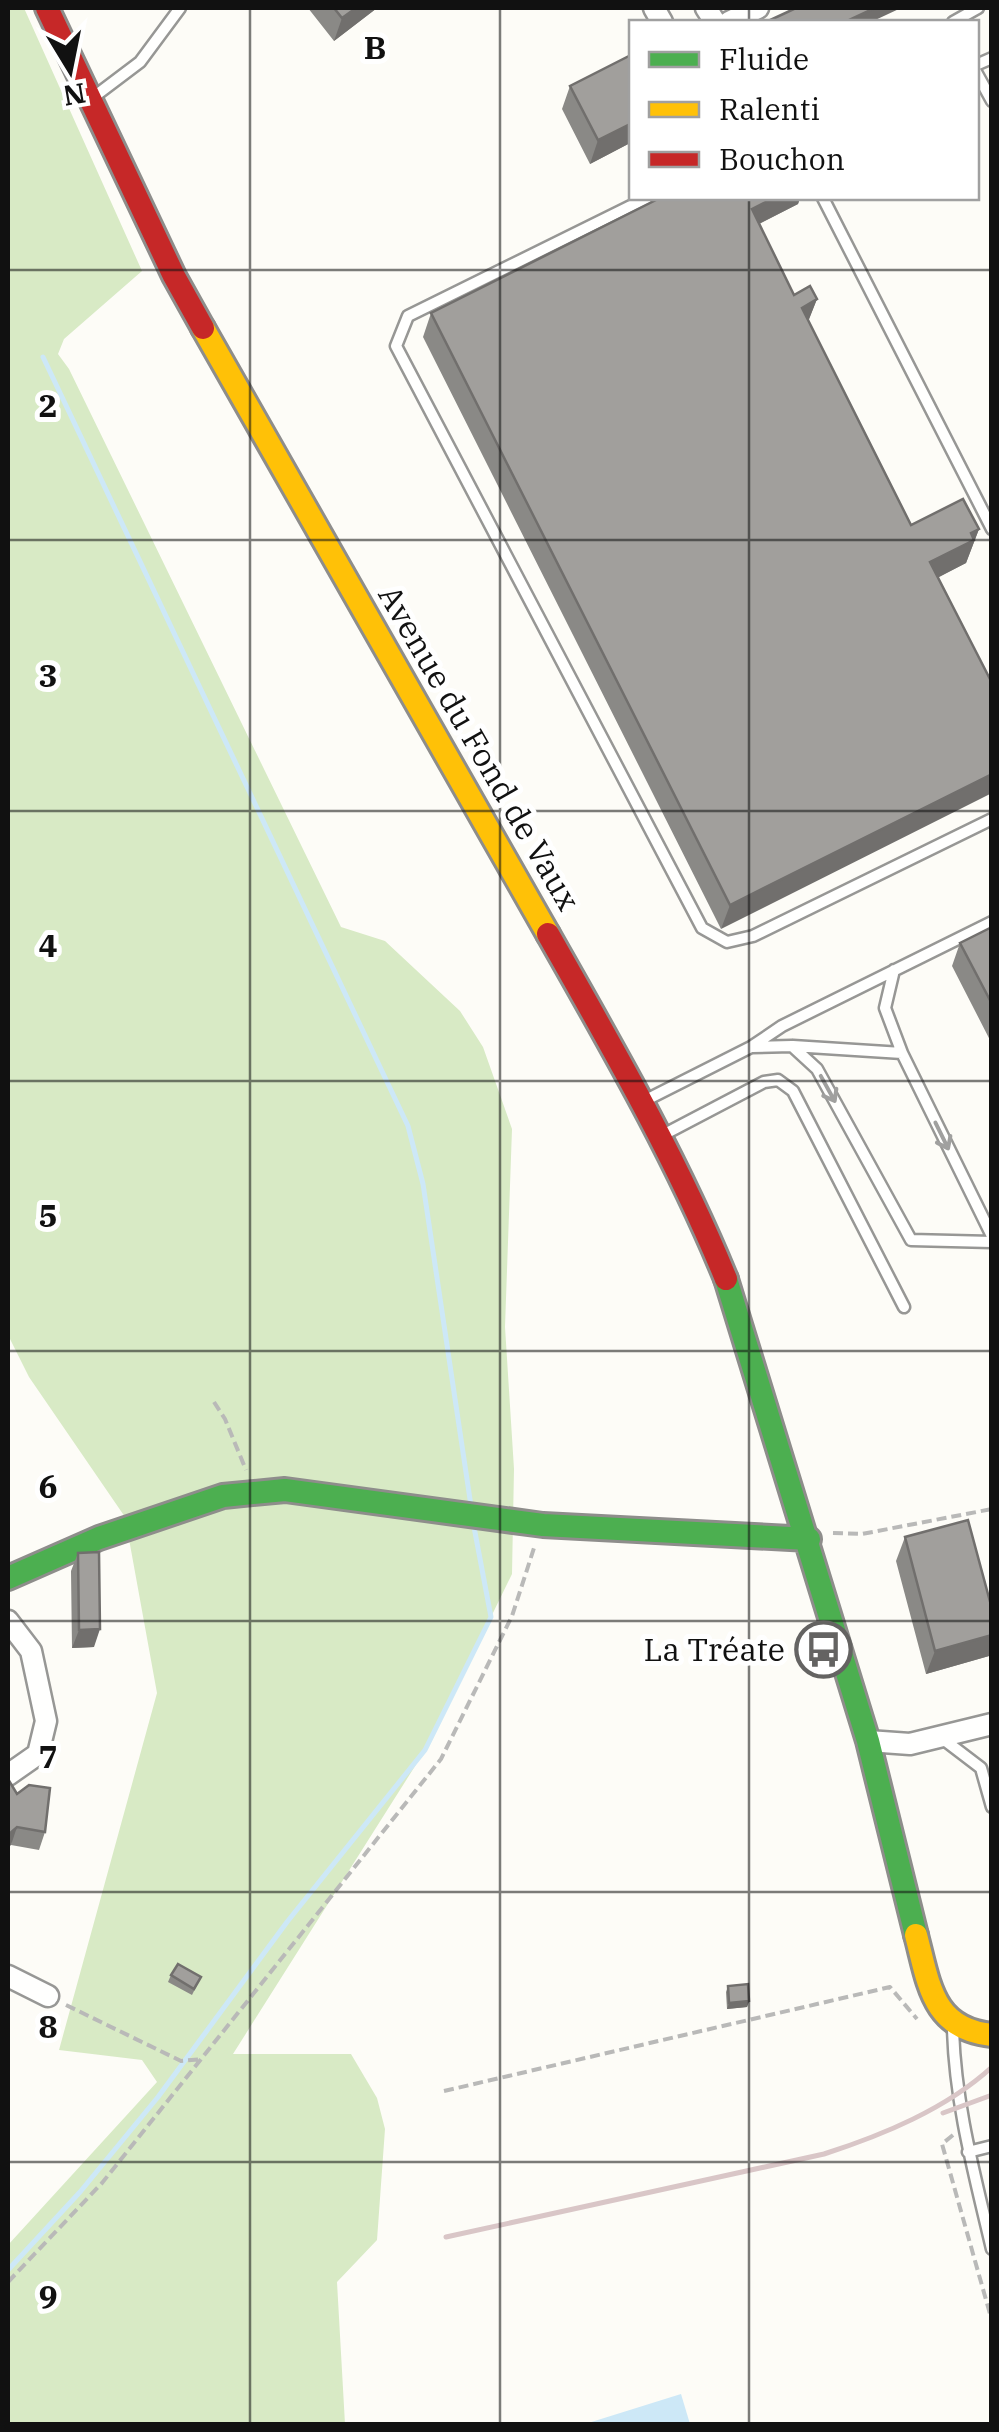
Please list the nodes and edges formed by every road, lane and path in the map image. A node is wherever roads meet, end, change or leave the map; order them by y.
1 (48, 8) edge
2 (180, 8) edge
3 (758, 8) edge
4 (734, 20) edge
5 (979, 75) edge
6 (90, 100) junction
7 (992, 101) edge
8 (644, 200) edge
9 (824, 200) edge
10 (992, 528) edge
11 (992, 819) edge
12 (992, 922) edge
13 (894, 970) junction
14 (792, 1046) junction
15 (751, 1047) junction
16 (902, 1052) junction
17 (643, 1102) junction
18 (660, 1136) junction
19 (992, 1239) edge
20 (904, 1307) dead end
21 (214, 1402) dead end
22 (256, 1493) junction
23 (992, 1510) edge
24 (544, 1525) junction
25 (809, 1539) junction
26 (8, 1578) edge
27 (8, 1622) edge
28 (992, 1724) edge
29 (942, 1738) junction
30 (868, 1741) junction
31 (986, 1766) edge
32 (8, 1775) edge
33 (992, 1807) edge
34 (8, 1976) edge
35 (48, 1996) joint
36 (952, 2025) junction
37 (928, 2030) dead end
38 (992, 2035) edge
39 (203, 2059) junction
40 (444, 2091) dead end
41 (964, 2125) junction
42 (992, 2146) edge
43 (968, 2152) junction
44 (992, 2249) edge
45 (8, 2282) edge
46 (992, 2321) edge

1 - 6 street, Avenue du Fond de Vaux
2 - 6 lane
3 - 4 street
5 - 7 lane
6 - 17 street, Avenue du Fond de Vaux
8 - 11 lane
9 - 10 lane
12 - 13 lane
13 - 15 lane
13 - 16 lane
14 - 15 lane
14 - 16 lane
14 -> 19 lane
15 - 17 lane
16 -> 19 lane
17 - 18 street, Avenue du Fond de Vaux
18 - 20 lane
18 - 25 street, Avenue du Fond de Vaux
21 - 22 path
22 - 24 street
22 - 26 street
23 - 25 path
24 - 25 street
24 - 39 path
25 - 30 street, Avenue du Fond de Vaux
27 - 32 street
28 - 29 street
29 - 30 street
29 - 31 lane
30 - 36 street, Avenue du Fond de Vaux
31 - 33 lane
34 - 35 street
35 - 39 path
36 - 38 street
36 - 41 lane
37 - 40 path
39 - 45 path
41 - 43 lane
41 - 46 path
42 - 43 lane
43 - 44 lane

